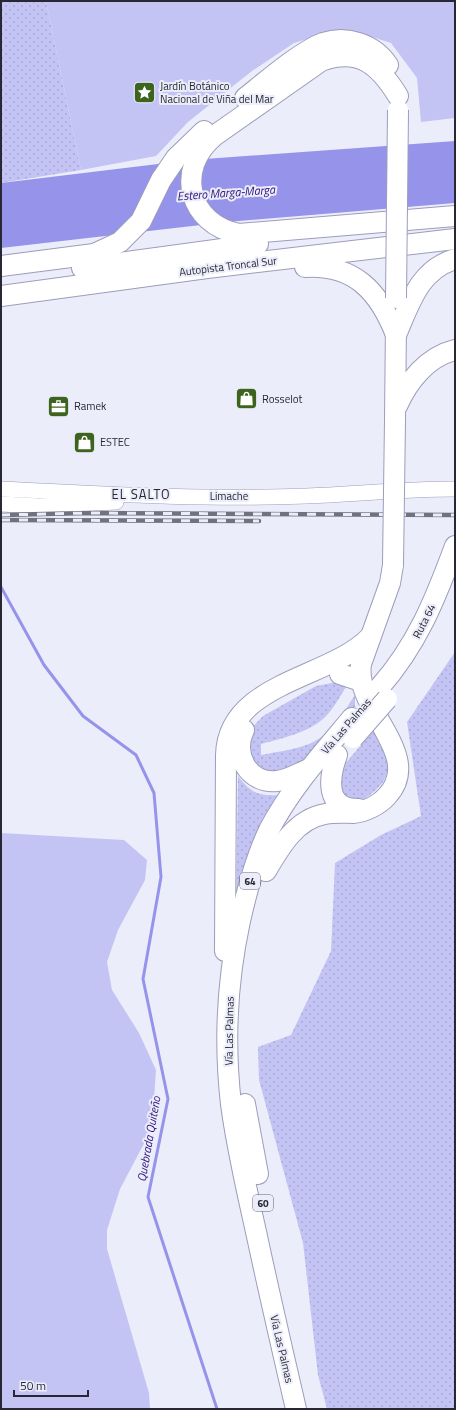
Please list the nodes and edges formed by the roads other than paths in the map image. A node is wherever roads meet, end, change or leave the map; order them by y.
1 (398, 103) junction
2 (455, 216) edge
3 (455, 222) edge
4 (455, 239) edge
5 (455, 259) edge
6 (1, 266) edge
7 (1, 279) edge
8 (1, 296) edge
9 (1, 300) edge
10 (396, 335) junction
11 (455, 350) edge
12 (396, 414) junction
13 (1, 489) edge
14 (455, 489) edge
15 (307, 496) junction
16 (151, 497) junction
17 (455, 499) edge
18 (1, 504) edge
19 (455, 546) edge
20 (450, 584) edge
21 (370, 637) junction
22 (372, 683) junction
23 (337, 755) junction
24 (309, 769) junction
25 (369, 808) junction
26 (266, 871) junction
27 (228, 1007) junction
28 (296, 1409) edge
29 (308, 1409) edge

1 - 2 highway
1 - 6 highway
1 - 10 highway, bridge
3 - 7 highway, Autopista Troncal Sur
4 - 8 highway, Autopista Troncal Sur
5 - 10 highway
9 - 10 highway
10 - 12 highway
11 - 12 highway
12 - 21 highway, bridge
13 - 16 main road, Limache
14 - 15 main road, Limache
15 - 16 main road, Limache
15 - 17 main road, Limache
16 - 18 main road, Limache
19 - 20 highway, Ruta 64 / 64
20 - 22 highway, Ruta 64 / 64
21 - 22 highway
21 - 27 highway
22 - 23 highway, Vía Las Palmas / 64, bridge
22 - 24 highway, Vía Las Palmas / 64
22 - 24 highway
22 - 25 highway
23 - 25 highway
23 - 26 highway, Vía Las Palmas / 64
24 - 27 highway, Vía Las Palmas / 64
25 - 26 highway
26 - 29 highway, Vía Las Palmas / 60
27 - 28 highway, Vía Las Palmas / 60

